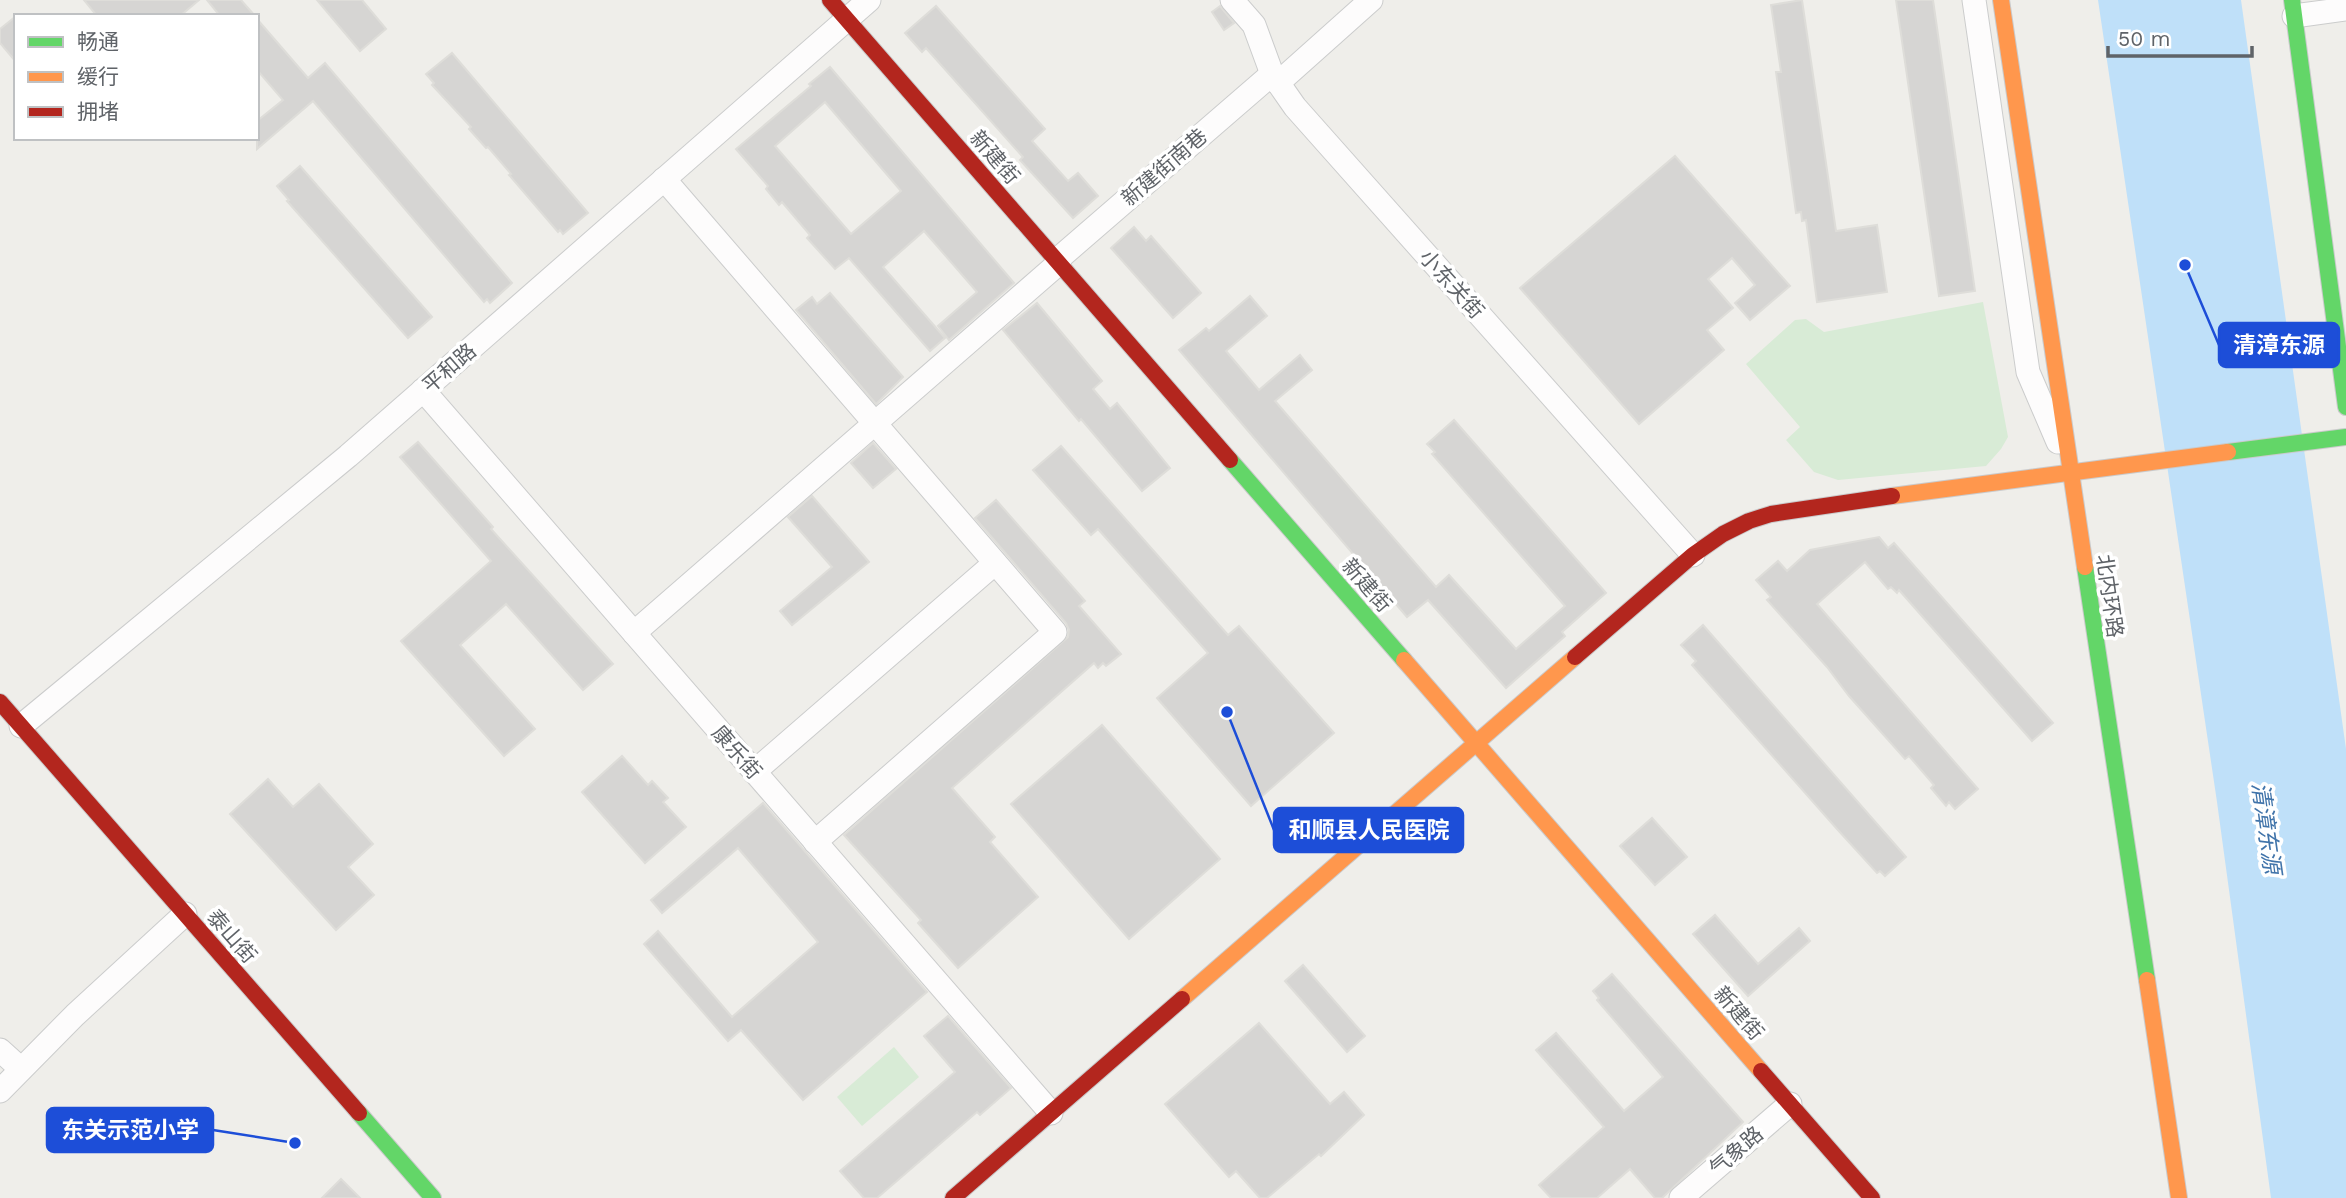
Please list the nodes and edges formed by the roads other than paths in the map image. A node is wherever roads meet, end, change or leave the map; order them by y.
1 (830, 0) edge
2 (869, 0) edge
3 (1232, 0) edge
4 (1371, 0) edge
5 (1975, 0) edge
6 (2001, 0) edge
7 (2293, 8) edge
8 (2346, 9) edge
9 (847, 19) junction
10 (1275, 79) junction
11 (664, 179) junction
12 (1058, 262) junction
13 (423, 390) junction
14 (2346, 407) edge
15 (875, 424) junction
16 (2346, 437) edge
17 (2081, 471) junction
18 (2157, 478) dead end
19 (1949, 505) dead end
20 (1880, 514) dead end
21 (1813, 524) dead end
22 (1693, 555) junction
23 (995, 563) junction
24 (634, 633) junction
25 (0, 702) edge
26 (21, 726) junction
27 (1485, 752) junction
28 (754, 772) junction
29 (815, 842) junction
30 (185, 914) junction
31 (1293, 924) dead end
32 (0, 1050) edge
33 (21, 1069) junction
34 (0, 1091) edge
35 (1790, 1104) junction
36 (1051, 1113) junction
37 (433, 1198) edge
38 (953, 1198) edge
39 (976, 1198) edge
40 (1681, 1198) edge
41 (1872, 1198) edge
42 (2179, 1198) edge

1 - 9 main road, 新建街
2 - 9 street, 平和路
3 - 10 street, 小东关街
4 - 10 street, 新建街南巷
5 - 17 street
6 - 17 main road, 北内环路
7 - 8 street
7 - 14 main road
9 - 11 street, 平和路
9 - 12 main road, 新建街
10 - 12 street, 新建街南巷
10 - 22 street, 小东关街
11 - 13 street, 平和路
11 - 15 street
12 - 15 street, 新建街南巷
12 - 27 main road, 新建街
13 - 24 street, 康乐街
13 - 26 street, 平和路
15 - 23 street
15 - 24 street, 新建街南巷
16 - 17 main road
17 - 18 main road
17 - 19 main road
17 - 22 main road
17 - 42 main road, 北内环路
20 - 21 main road
22 - 27 main road
23 - 28 street
23 - 29 street
24 - 28 street, 康乐街
25 - 26 main road, 泰山街
26 - 30 main road, 泰山街
27 - 35 main road, 新建街
27 - 36 main road
28 - 29 street, 康乐街
29 - 36 street, 康乐街
30 - 33 street
30 - 37 main road, 泰山街
31 - 39 main road
32 - 33 street
33 - 34 street
35 - 40 street, 气象路
35 - 41 main road, 新建街
36 - 38 main road

